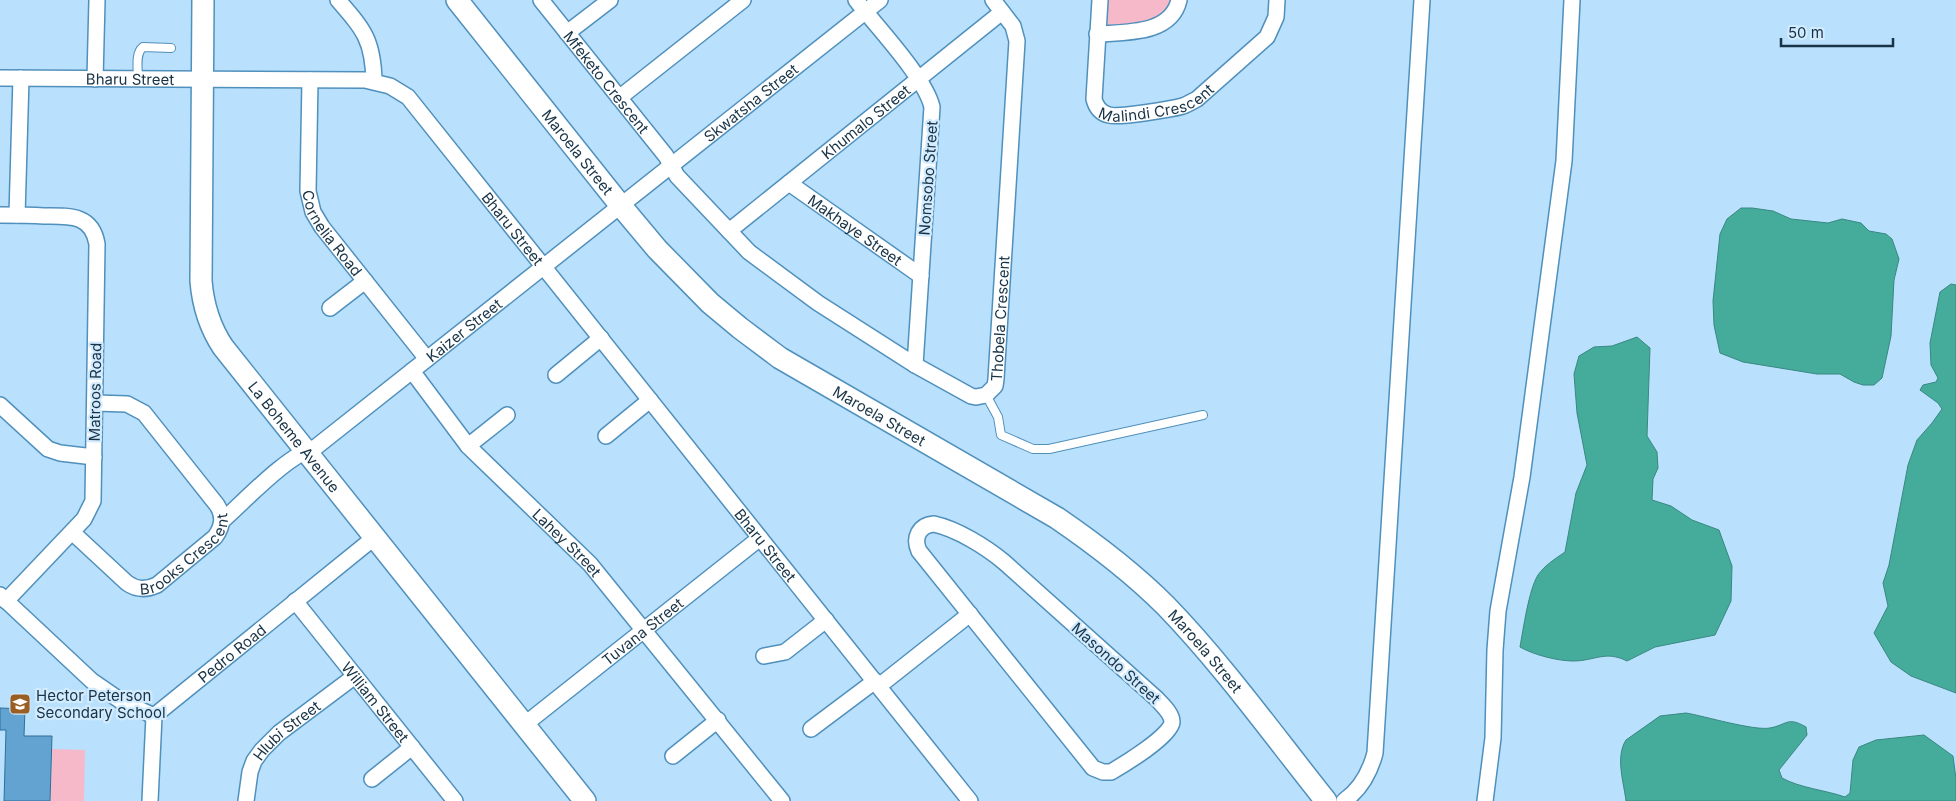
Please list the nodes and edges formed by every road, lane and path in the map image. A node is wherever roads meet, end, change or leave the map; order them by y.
1 (97, 0) edge
2 (203, 0) edge
3 (338, 0) edge
4 (457, 0) edge
5 (541, 0) edge
6 (610, 0) edge
7 (743, 0) edge
8 (856, 0) edge
9 (880, 0) edge
10 (1100, 0) edge
11 (1179, 0) edge
12 (1277, 0) edge
13 (1422, 0) edge
14 (1572, 0) edge
15 (998, 6) edge
16 (865, 12) junction
17 (568, 33) junction
18 (1098, 34) junction
19 (171, 48) dead end
20 (0, 78) edge
21 (21, 78) junction
22 (95, 79) junction
23 (138, 79) junction
24 (919, 79) junction
25 (203, 80) junction
26 (310, 80) junction
27 (374, 81) junction
28 (619, 98) junction
29 (671, 166) junction
30 (789, 183) junction
31 (621, 206) junction
32 (0, 215) edge
33 (17, 215) junction
34 (729, 231) junction
35 (544, 267) junction
36 (921, 276) junction
37 (365, 281) junction
38 (330, 308) dead end
39 (601, 338) junction
40 (427, 359) junction
41 (916, 365) junction
42 (412, 371) junction
43 (556, 376) dead end
44 (986, 395) junction
45 (650, 400) junction
46 (95, 403) junction
47 (0, 405) edge
48 (507, 415) dead end
49 (1203, 415) dead end
50 (606, 436) dead end
51 (468, 446) junction
52 (306, 450) junction
53 (94, 457) junction
54 (222, 521) junction
55 (72, 532) junction
56 (375, 537) junction
57 (760, 538) junction
58 (3, 598) edge
59 (295, 601) junction
60 (970, 614) junction
61 (826, 620) junction
62 (644, 630) junction
63 (764, 656) dead end
64 (355, 676) junction
65 (877, 684) junction
66 (154, 716) junction
67 (718, 720) junction
68 (524, 725) junction
69 (811, 729) dead end
70 (412, 747) junction
71 (673, 756) dead end
72 (372, 779) dead end
73 (150, 801) edge
74 (246, 801) edge
75 (455, 801) edge
76 (585, 801) edge
77 (782, 801) edge
78 (970, 801) edge
79 (1326, 801) edge
80 (1344, 801) edge
81 (1485, 801) edge

1 - 22 street
2 - 25 street, La Boheme Avenue
3 - 27 street
4 - 31 street, Maroela Street
5 - 17 street, Mfeketo Crescent
6 - 17 street
7 - 28 street
8 - 16 street, Nomsobo Street
9 - 16 street, Skwatsha Street
10 - 18 street, Malindi Crescent
11 - 18 street
12 - 18 street, Malindi Crescent
13 - 80 street
14 - 81 street
15 - 24 street, Khumalo Street
15 - 44 street, Thobela Crescent
16 - 24 street, Nomsobo Street
16 - 29 street, Skwatsha Street
17 - 28 street, Mfeketo Crescent
19 - 23 lane
20 - 21 street, Bharu Street
21 - 22 street, Bharu Street
21 - 33 street
22 - 23 street, Bharu Street
23 - 25 street, Bharu Street
24 - 30 street, Khumalo Street
24 - 36 street, Nomsobo Street
25 - 26 street, Bharu Street
25 - 52 street, La Boheme Avenue
26 - 27 street, Bharu Street
26 - 37 street, Cornelia Road
27 - 35 street, Bharu Street
28 - 29 street, Mfeketo Crescent
29 - 31 street, Skwatsha Street
29 - 34 street, Thobela Crescent
30 - 34 street, Khumalo Street
30 - 36 street, Makhaye Street
31 - 35 street, Kaizer Street
31 - 79 street, Maroela Street
32 - 33 street, Matroos Road
33 - 46 street, Matroos Road
34 - 41 street, Thobela Crescent
35 - 39 street, Bharu Street
35 - 40 street, Kaizer Street
36 - 41 street, Nomsobo Street
37 - 38 street
37 - 40 street, Cornelia Road
39 - 43 street
39 - 45 street, Bharu Street
40 - 42 street, Kaizer Street
41 - 44 street, Thobela Crescent
42 - 51 street, Lahey Street
42 - 52 street, Kaizer Street
44 - 49 lane
45 - 50 street
45 - 57 street, Bharu Street
46 - 53 street, Matroos Road
46 - 54 street, Brooks Crescent
47 - 53 street
48 - 51 street
51 - 62 street, Lahey Street
52 - 54 street, Kaizer Street
52 - 56 street, La Boheme Avenue
53 - 55 street, Matroos Road
54 - 55 street, Brooks Crescent
55 - 58 street, Matroos Road
56 - 59 street, Pedro Road
56 - 68 street, La Boheme Avenue
57 - 61 street, Bharu Street
57 - 62 street, Tuvana Street
58 - 66 street
59 - 64 street, William Street
59 - 66 street, Pedro Road
60 - 60 street, Masondo Street
60 - 65 street
61 - 63 street
61 - 65 street, Bharu Street
62 - 67 street, Lahey Street
62 - 68 street, Tuvana Street
64 - 70 street, William Street
64 - 74 street, Hlubi Street
65 - 69 street
65 - 78 street, Bharu Street
66 - 73 street
67 - 71 street
67 - 77 street, Lahey Street
68 - 76 street, La Boheme Avenue
70 - 72 street
70 - 75 street, William Street

